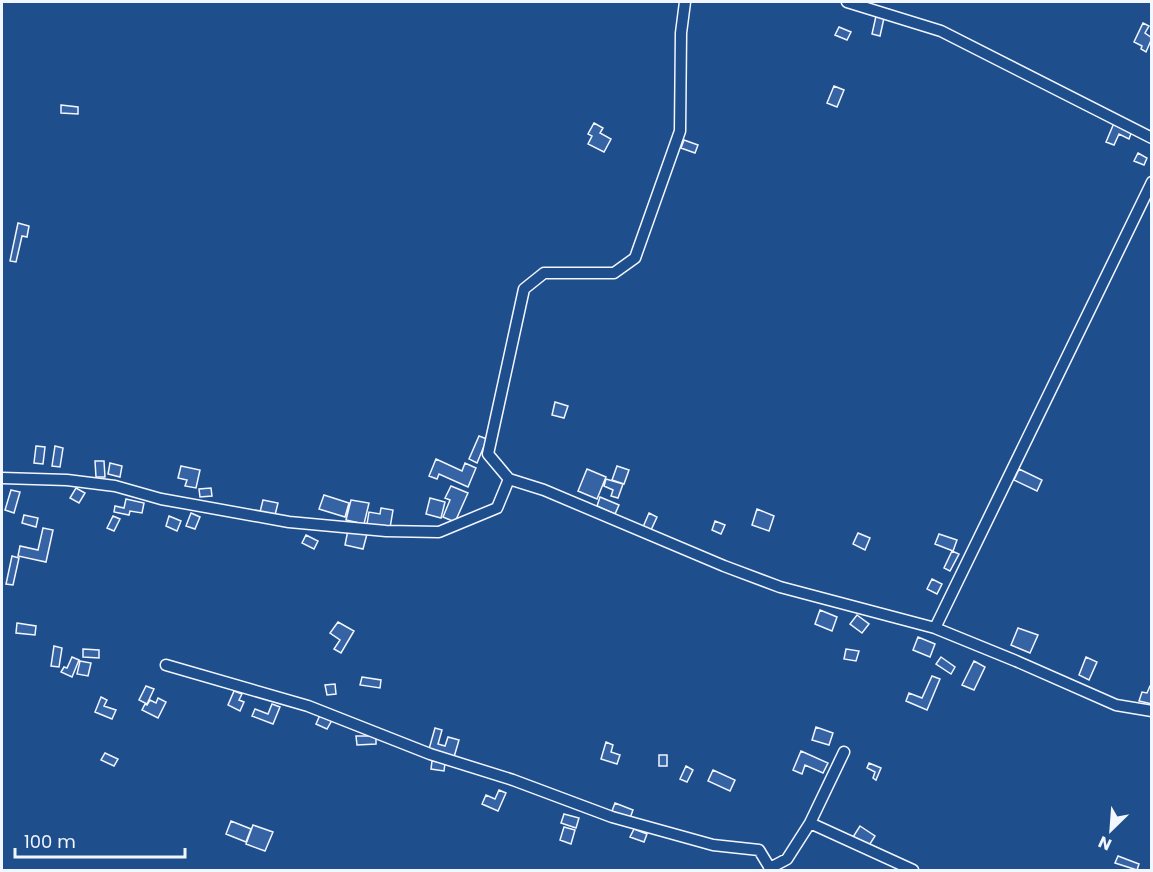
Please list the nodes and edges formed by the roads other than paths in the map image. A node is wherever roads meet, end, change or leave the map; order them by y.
1 (685, 2) edge
2 (847, 2) edge
3 (1152, 138) edge
4 (1152, 182) edge
5 (2, 478) edge
6 (510, 479) junction
7 (935, 628) junction
8 (166, 664) dead end
9 (1152, 711) edge
10 (844, 752) dead end
11 (810, 823) junction
12 (769, 869) edge
13 (913, 870) edge

1 - 6 street
2 - 3 street
4 - 7 street
5 - 6 street
6 - 7 street
7 - 9 street
8 - 12 street
10 - 11 street
11 - 12 street
11 - 13 street

